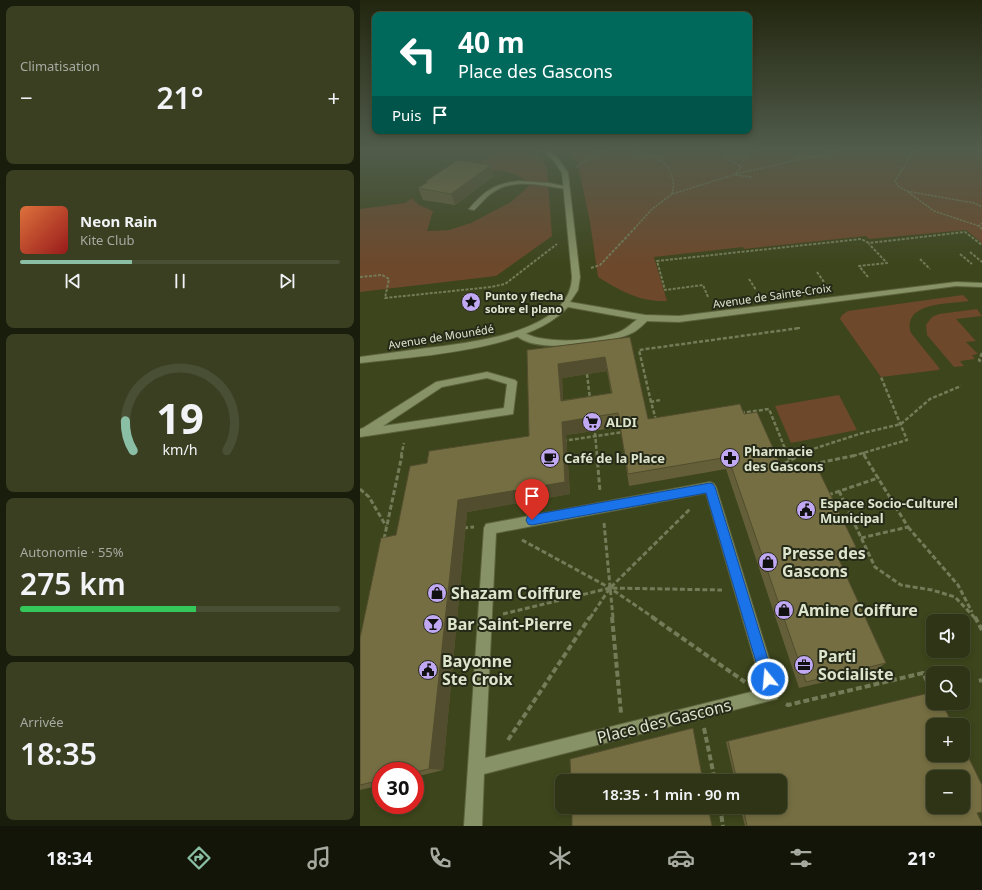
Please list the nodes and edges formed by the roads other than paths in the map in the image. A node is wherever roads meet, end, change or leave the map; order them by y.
1 (494, 189) edge
2 (566, 189) edge
3 (472, 209) dead end
4 (982, 285) edge
5 (566, 304) junction
6 (645, 318) junction
7 (519, 334) junction
8 (360, 360) edge
9 (363, 433) edge
10 (477, 768) junction
11 (473, 826) edge

1 - 3 street
2 - 5 street, Avenue de Mounédé
4 - 6 street, Avenue de Sainte-Croix
5 - 6 street, Avenue de Sainte-Croix
5 - 7 street, Avenue de Mounédé
6 - 7 street
7 - 8 street, Avenue de Mounédé
9 - 9 street
10 - 10 street, Place des Gascons
10 - 11 street

